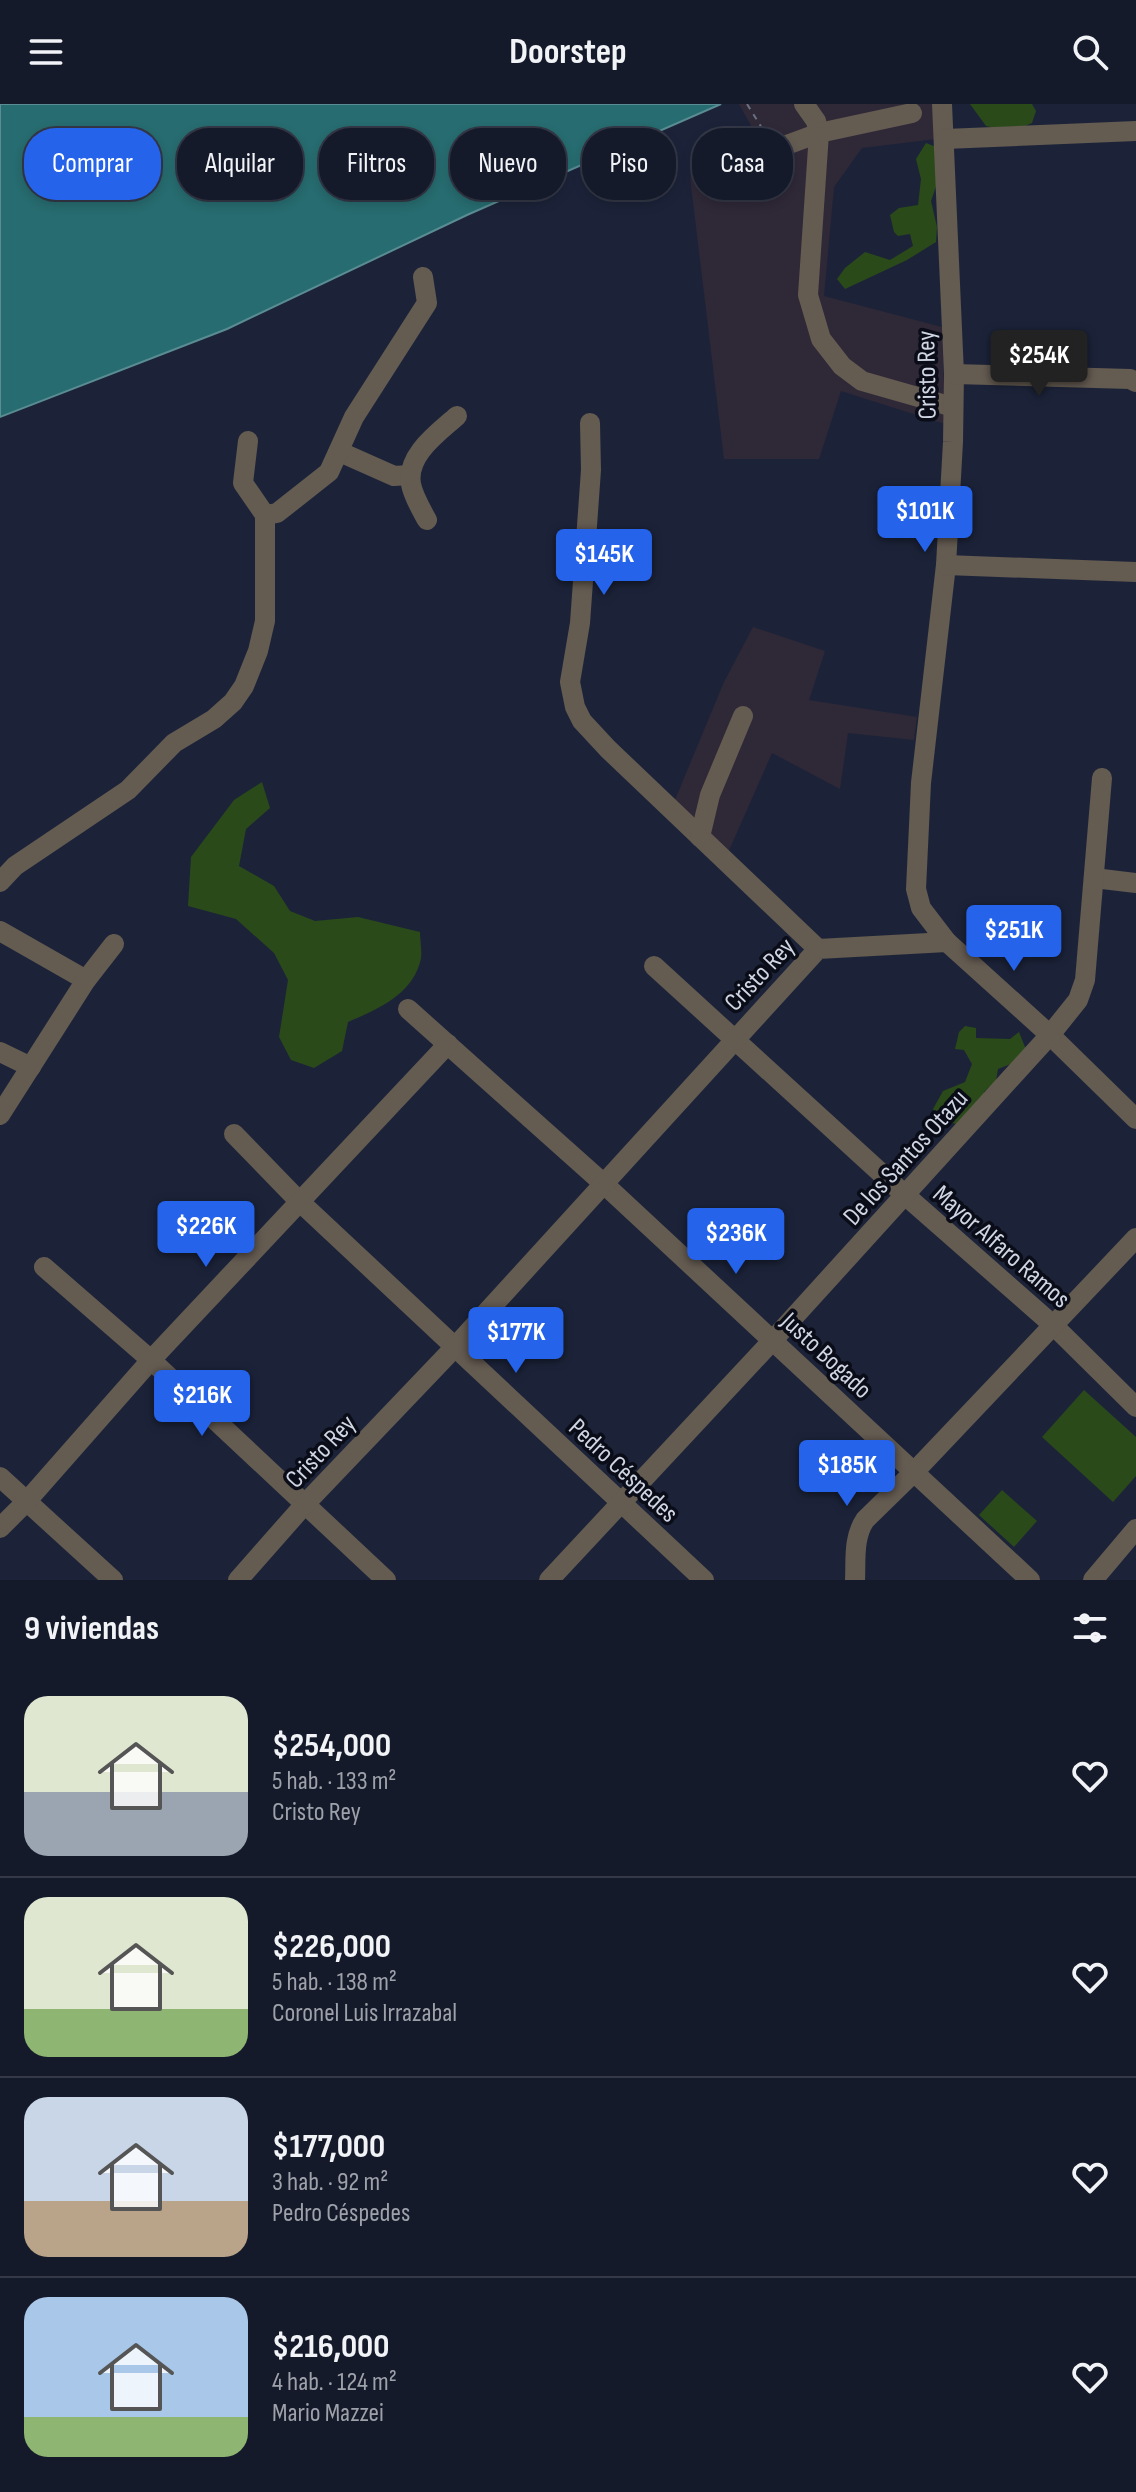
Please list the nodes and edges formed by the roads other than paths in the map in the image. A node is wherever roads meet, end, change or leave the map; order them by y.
1 (804, 104) edge
2 (942, 104) edge
3 (912, 113) dead end
4 (1136, 131) edge
5 (819, 133) junction
6 (945, 139) junction
7 (793, 143) edge
8 (423, 277) dead end
9 (954, 374) junction
10 (1136, 382) edge
11 (953, 407) junction
12 (457, 416) dead end
13 (590, 423) dead end
14 (248, 441) dead end
15 (340, 452) junction
16 (410, 475) junction
17 (265, 515) junction
18 (427, 520) dead end
19 (946, 565) junction
20 (1136, 572) edge
21 (743, 716) dead end
22 (1102, 778) dead end
23 (700, 837) junction
24 (1094, 878) junction
25 (0, 882) edge
26 (1136, 883) edge
27 (0, 931) edge
28 (947, 942) junction
29 (114, 944) dead end
30 (818, 949) junction
31 (654, 966) dead end
32 (86, 980) junction
33 (408, 1009) dead end
34 (1050, 1035) junction
35 (735, 1038) junction
36 (448, 1044) junction
37 (0, 1052) edge
38 (31, 1067) junction
39 (0, 1115) edge
40 (1136, 1119) edge
41 (234, 1134) dead end
42 (604, 1184) junction
43 (905, 1195) junction
44 (299, 1201) junction
45 (1136, 1238) edge
46 (44, 1267) dead end
47 (1053, 1325) junction
48 (773, 1340) junction
49 (454, 1348) junction
50 (151, 1360) junction
51 (1136, 1407) edge
52 (915, 1471) junction
53 (0, 1477) edge
54 (26, 1502) junction
55 (622, 1502) junction
56 (305, 1504) junction
57 (0, 1528) edge
58 (1136, 1529) edge
59 (113, 1580) edge
60 (238, 1580) edge
61 (386, 1580) edge
62 (549, 1580) edge
63 (704, 1580) edge
64 (855, 1580) edge
65 (1030, 1580) edge
66 (1093, 1580) edge

1 - 5 street
2 - 6 street, Cristo Rey
3 - 5 street
4 - 6 street
5 - 7 street
5 - 11 street
6 - 9 street, Cristo Rey
8 - 15 street
9 - 10 street
9 - 11 street, Cristo Rey
11 - 19 street, Cristo Rey
12 - 16 street
13 - 23 street
14 - 17 street
15 - 16 street
15 - 17 street
16 - 18 street
17 - 25 street
19 - 20 street
19 - 28 street, Cristo Rey
21 - 23 street
22 - 24 street, De los Santos Otazu
23 - 30 street
24 - 26 street
24 - 34 street, De los Santos Otazu
27 - 32 street
28 - 30 street, Cristo Rey
28 - 34 street
29 - 32 street
30 - 35 street, Cristo Rey
31 - 35 street, Mayor Alfaro Ramos
32 - 38 street
33 - 36 street, Justo Bogado
34 - 40 street
34 - 43 street, De los Santos Otazu
35 - 42 street, Cristo Rey
35 - 43 street, Mayor Alfaro Ramos
36 - 42 street, Justo Bogado
36 - 44 street
37 - 38 street
38 - 39 street
41 - 44 street, Pedro Céspedes
42 - 48 street, Justo Bogado
42 - 49 street, Cristo Rey
43 - 47 street, Mayor Alfaro Ramos
43 - 48 street, De los Santos Otazu
44 - 49 street, Pedro Céspedes
44 - 50 street
45 - 47 street
46 - 50 street
47 - 51 street, Mayor Alfaro Ramos
47 - 52 street
48 - 52 street, Justo Bogado
48 - 55 street, De los Santos Otazu
49 - 55 street, Pedro Céspedes
49 - 56 street, Cristo Rey
50 - 54 street
50 - 56 street
52 - 64 street
52 - 65 street, Justo Bogado
53 - 54 street
54 - 57 street
54 - 59 street
55 - 62 street, De los Santos Otazu
55 - 63 street, Pedro Céspedes
56 - 60 street, Cristo Rey
56 - 61 street
58 - 66 street

